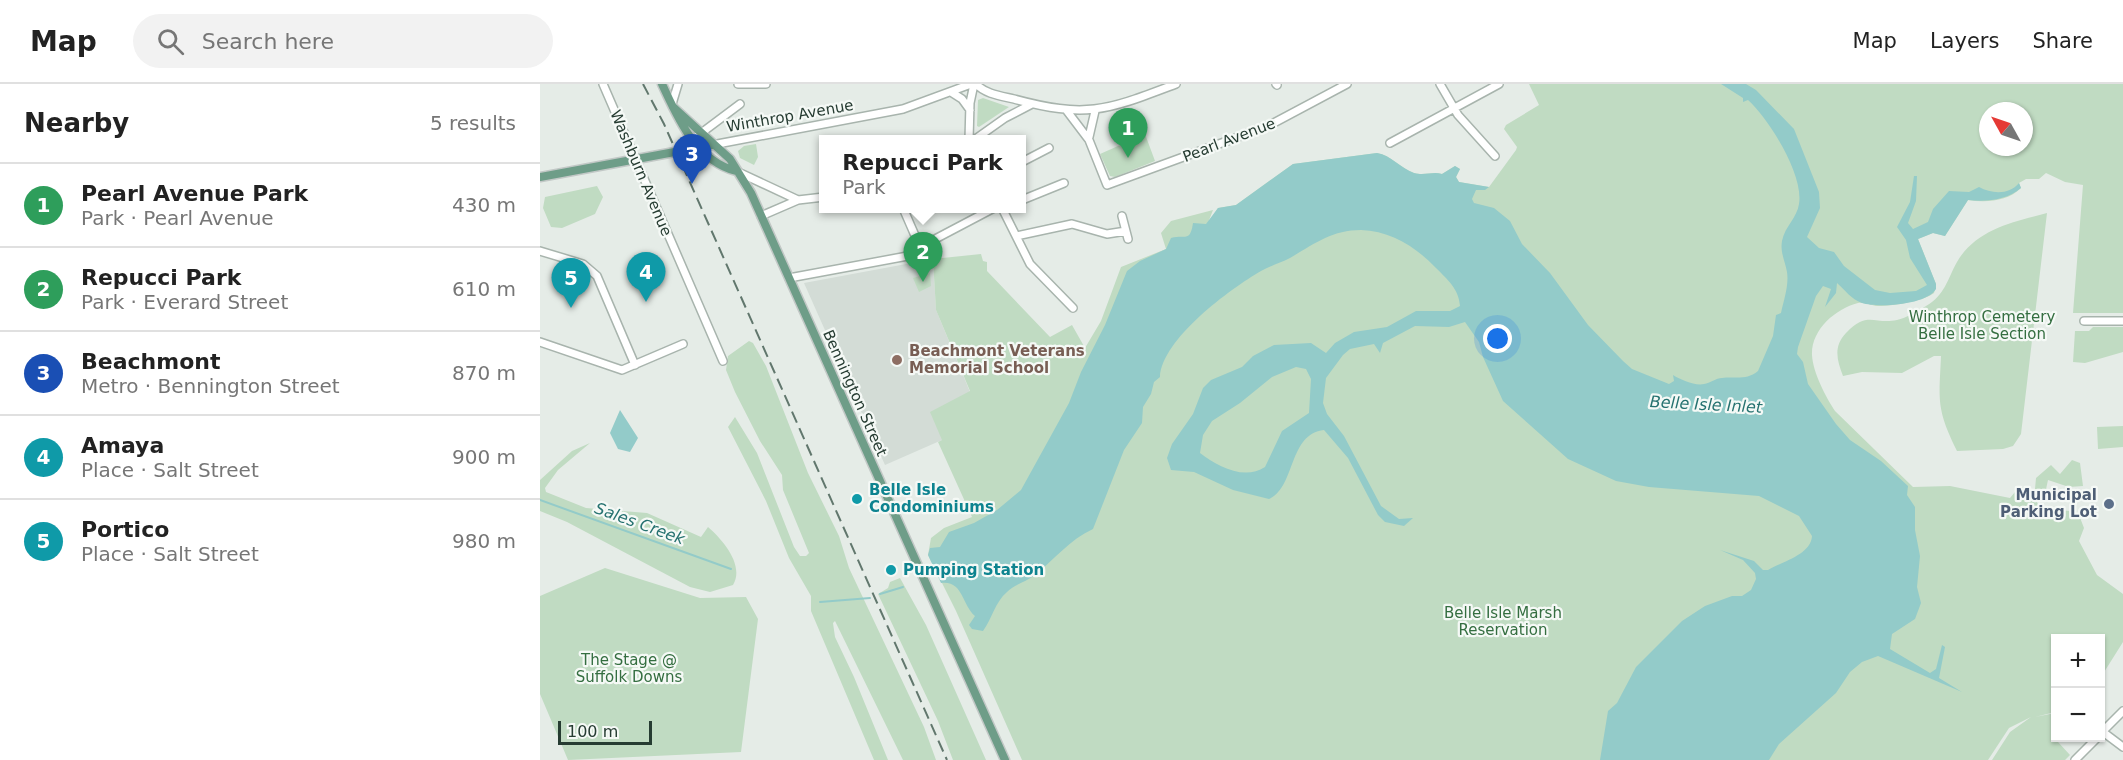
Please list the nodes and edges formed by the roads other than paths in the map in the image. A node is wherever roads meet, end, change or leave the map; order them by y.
1 (603, 84) edge
2 (662, 84) edge
3 (678, 84) edge
4 (738, 84) edge
5 (766, 84) edge
6 (974, 84) edge
7 (1176, 84) edge
8 (1347, 84) edge
9 (1440, 84) edge
10 (1499, 84) edge
11 (950, 92) junction
12 (740, 104) dead end
13 (1032, 104) junction
14 (672, 105) junction
15 (970, 110) junction
16 (1455, 110) junction
17 (1067, 111) junction
18 (1095, 111) junction
19 (700, 134) junction
20 (969, 135) edge
21 (981, 135) edge
22 (692, 140) junction
23 (1089, 140) junction
24 (1390, 143) dead end
25 (712, 145) junction
26 (699, 147) junction
27 (1049, 148) dead end
28 (1495, 156) dead end
29 (635, 159) junction
30 (1026, 160) edge
31 (736, 171) junction
32 (540, 177) edge
33 (1064, 183) dead end
34 (819, 198) edge
35 (1026, 198) edge
36 (798, 200) junction
37 (905, 213) edge
38 (985, 213) edge
39 (1004, 213) edge
40 (761, 216) junction
41 (1122, 216) dead end
42 (1016, 236) junction
43 (920, 247) junction
44 (540, 251) edge
45 (789, 278) junction
46 (1073, 308) dead end
47 (2085, 321) dead end
48 (2123, 321) edge
49 (540, 342) edge
50 (683, 344) dead end
51 (723, 361) dead end
52 (635, 365) junction
53 (2123, 711) edge
54 (2105, 729) edge
55 (2105, 737) edge
56 (2092, 742) edge
57 (2123, 747) edge
58 (1005, 760) edge
59 (2075, 760) edge

1 - 29 street, Washburn Avenue
2 - 14 main road, Bennington Street
3 - 14 street
4 - 5 street
6 - 11 street, Winthrop Avenue
6 - 13 street
6 - 15 street
7 - 18 street
8 - 23 street, Pearl Avenue
9 - 16 street
10 - 16 street
11 - 15 street
11 - 25 street, Winthrop Avenue
12 - 19 street
13 - 17 street
13 - 21 street
14 - 19 main road, Bennington Street
14 - 22 main road, Bennington Street
15 - 20 street
16 - 24 street
16 - 28 street
17 - 18 street
17 - 23 street
18 - 23 street
19 - 22 street
19 - 25 main road, Bennington Street
22 - 26 main road, Bennington Street
25 - 26 main road, Winthrop Avenue
25 - 31 main road, Bennington Street
26 - 29 main road, Winthrop Avenue
26 - 31 main road, Bennington Street
27 - 30 street
29 - 32 main road, Winthrop Avenue
29 - 51 street, Washburn Avenue
31 - 36 street
31 - 40 main road, Bennington Street
33 - 35 street
34 - 36 street
36 - 40 street
37 - 43 street
38 - 43 street
39 - 42 street
40 - 45 main road, Bennington Street
41 - 42 street
42 - 46 street
43 - 45 street
44 - 52 street
45 - 58 main road, Bennington Street
47 - 48 street
49 - 52 street
50 - 52 street
53 - 54 street
55 - 57 street
56 - 59 street

